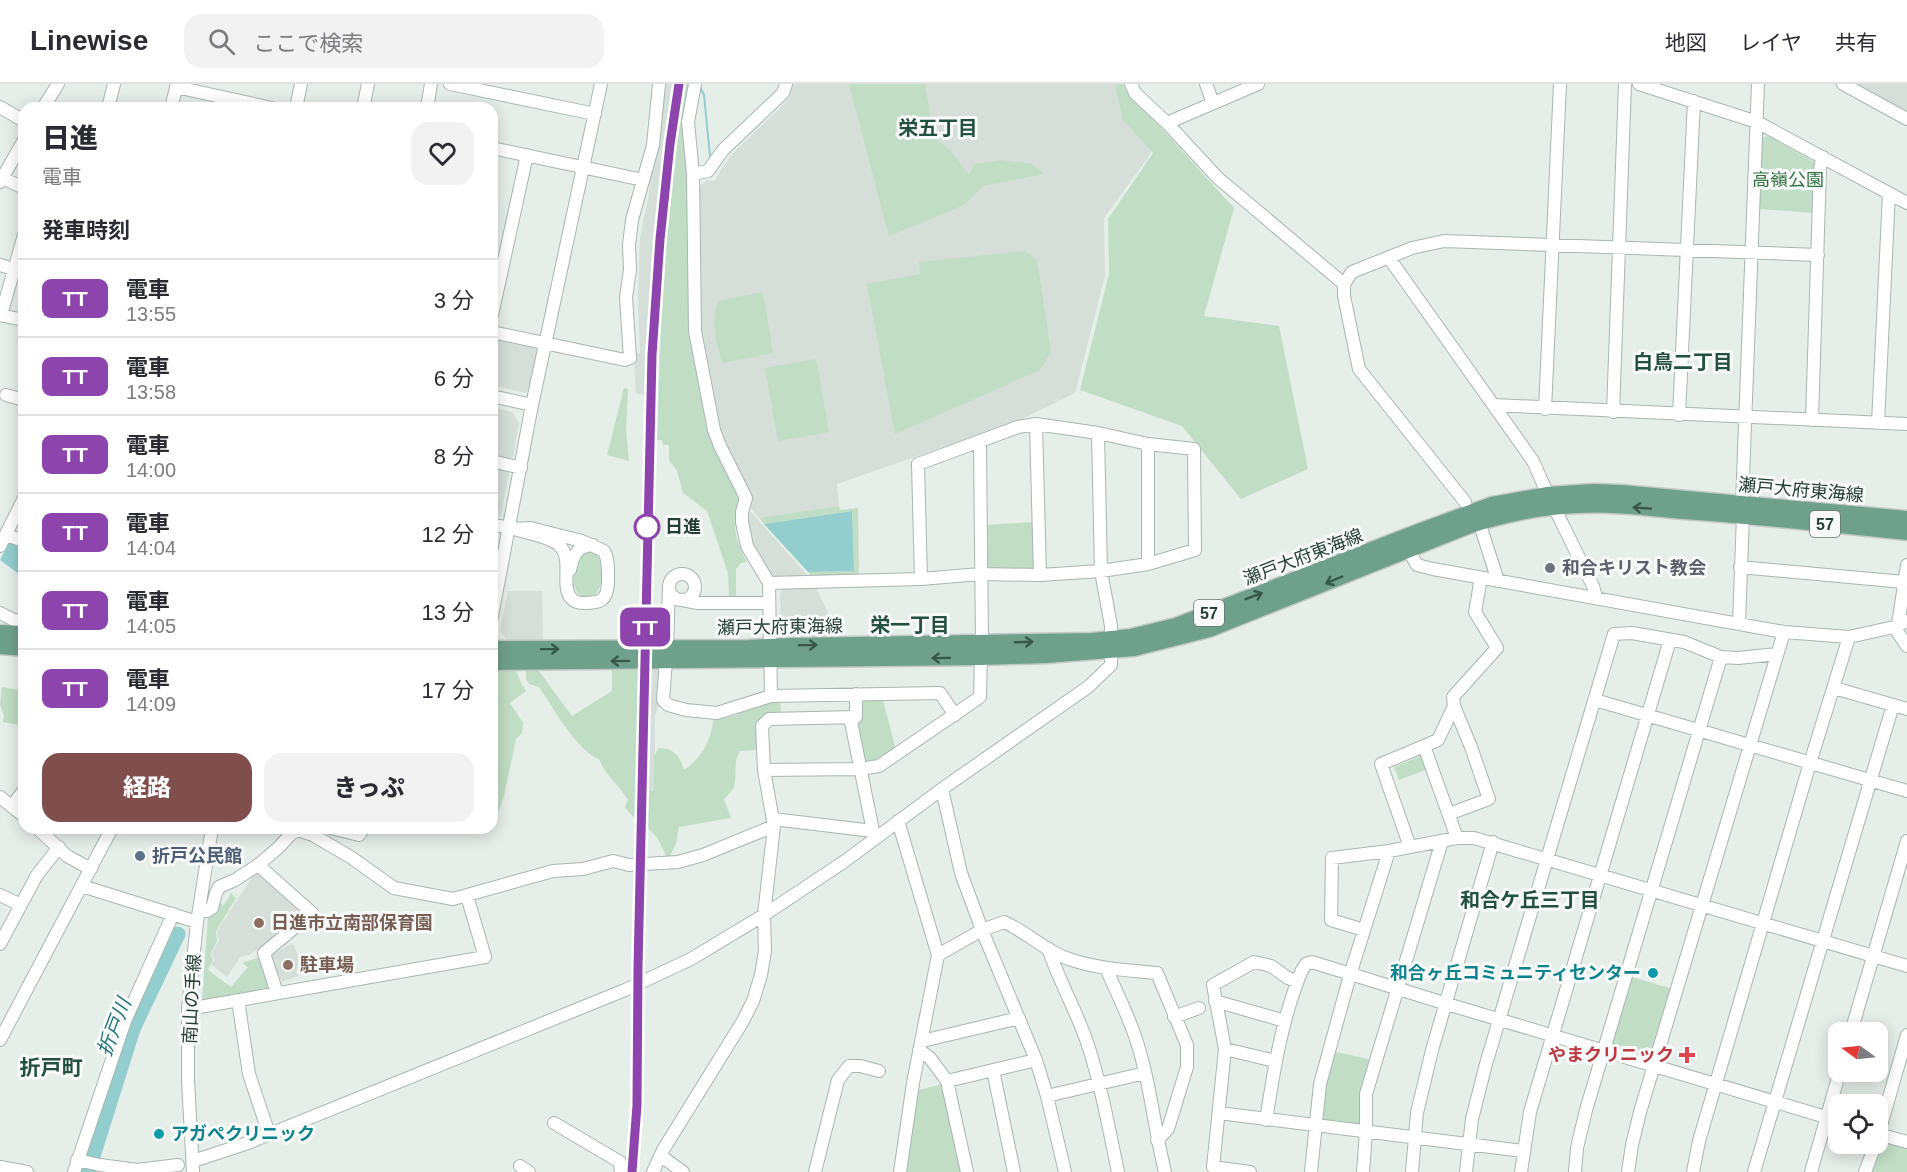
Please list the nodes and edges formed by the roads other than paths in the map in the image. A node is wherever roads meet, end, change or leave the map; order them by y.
1 (58, 84) edge
2 (114, 84) edge
3 (301, 84) edge
4 (368, 84) edge
5 (431, 84) edge
6 (450, 84) edge
7 (601, 84) edge
8 (659, 84) edge
9 (695, 84) edge
10 (786, 84) edge
11 (1131, 84) edge
12 (1206, 84) edge
13 (1258, 84) edge
14 (1560, 84) edge
15 (1625, 84) edge
16 (1639, 84) edge
17 (1758, 84) edge
18 (1843, 84) edge
19 (176, 86) edge
20 (1694, 101) junction
21 (47, 102) edge
22 (110, 102) edge
23 (172, 102) edge
24 (228, 102) edge
25 (297, 102) edge
26 (364, 102) edge
27 (428, 102) edge
28 (1214, 103) junction
29 (0, 107) edge
30 (595, 114) junction
31 (18, 118) edge
32 (1907, 119) edge
33 (1757, 122) junction
34 (1167, 123) junction
35 (498, 149) edge
36 (18, 150) edge
37 (527, 155) junction
38 (1823, 157) junction
39 (582, 167) junction
40 (693, 174) junction
41 (1, 180) edge
42 (643, 180) junction
43 (18, 186) edge
44 (1888, 193) junction
45 (1907, 203) edge
46 (1552, 245) junction
47 (1619, 247) junction
48 (1687, 250) junction
49 (1752, 252) junction
50 (18, 254) edge
51 (1818, 255) junction
52 (1389, 258) junction
53 (0, 265) edge
54 (13, 269) junction
55 (1344, 284) junction
56 (498, 288) edge
57 (1, 315) edge
58 (18, 319) edge
59 (498, 333) edge
60 (545, 343) junction
61 (6, 395) dead end
62 (498, 397) edge
63 (18, 398) edge
64 (532, 405) junction
65 (1494, 405) junction
66 (1545, 409) junction
67 (1613, 412) junction
68 (1679, 415) junction
69 (1746, 417) junction
70 (1812, 420) junction
71 (1878, 423) junction
72 (1036, 424) junction
73 (1907, 424) edge
74 (1098, 433) junction
75 (980, 442) junction
76 (1148, 444) junction
77 (498, 462) edge
78 (521, 468) junction
79 (1551, 501) junction
80 (1465, 502) dead end
81 (18, 510) edge
82 (1742, 510) junction
83 (1907, 519) edge
84 (498, 526) edge
85 (512, 528) junction
86 (1482, 531) dead end
87 (1907, 532) edge
88 (3, 540) edge
89 (18, 541) edge
90 (1404, 544) junction
91 (593, 545) junction
92 (1148, 564) junction
93 (1907, 565) edge
94 (1740, 567) junction
95 (1101, 571) junction
96 (980, 574) junction
97 (1040, 574) junction
98 (1481, 578) junction
99 (567, 579) junction
100 (921, 579) junction
101 (1498, 581) junction
102 (1904, 582) junction
103 (769, 583) junction
104 (498, 584) edge
105 (669, 587) junction
106 (1596, 597) junction
107 (682, 600) junction
108 (770, 603) junction
109 (0, 613) edge
110 (18, 620) edge
111 (1738, 623) junction
112 (1900, 624) edge
113 (1784, 632) junction
114 (0, 633) edge
115 (18, 634) edge
116 (1850, 636) junction
117 (1670, 640) junction
118 (1111, 644) junction
119 (0, 646) edge
120 (1907, 646) edge
121 (18, 648) edge
122 (498, 649) edge
123 (981, 650) junction
124 (770, 653) junction
125 (667, 654) junction
126 (1777, 654) junction
127 (1721, 657) junction
128 (498, 662) edge
129 (1834, 688) junction
130 (856, 694) junction
131 (771, 696) junction
132 (1596, 699) junction
133 (1893, 705) junction
134 (1454, 706) junction
135 (1907, 709) edge
136 (1648, 714) junction
137 (955, 715) junction
138 (850, 717) junction
139 (1699, 730) junction
140 (1750, 745) junction
141 (1424, 746) junction
142 (1810, 763) junction
143 (860, 769) junction
144 (764, 771) junction
145 (1869, 780) junction
146 (942, 789) junction
147 (1907, 791) edge
148 (0, 797) edge
149 (18, 798) edge
150 (12, 806) junction
151 (18, 811) edge
152 (1449, 814) junction
153 (898, 821) junction
154 (773, 823) junction
155 (45, 834) edge
156 (109, 834) edge
157 (211, 834) edge
158 (291, 834) edge
159 (310, 834) edge
160 (313, 835) joint
161 (873, 835) junction
162 (1457, 838) junction
163 (1907, 841) edge
164 (1442, 842) junction
165 (1493, 842) junction
166 (59, 847) junction
167 (1410, 847) junction
168 (1389, 850) junction
169 (1547, 859) junction
170 (258, 865) junction
171 (91, 869) junction
172 (1600, 875) junction
173 (82, 886) junction
174 (1652, 890) junction
175 (0, 895) edge
176 (467, 896) junction
177 (21, 905) junction
178 (1702, 905) junction
179 (173, 914) junction
180 (764, 915) junction
181 (198, 916) junction
182 (1762, 923) junction
183 (982, 930) junction
184 (1364, 930) junction
185 (1822, 941) junction
186 (0, 945) edge
187 (1048, 948) junction
188 (938, 955) junction
189 (1873, 956) junction
190 (1907, 966) edge
191 (1106, 968) junction
192 (1350, 975) junction
193 (1297, 981) junction
194 (1397, 989) junction
195 (277, 993) junction
196 (238, 1000) junction
197 (1215, 1001) junction
198 (1447, 1004) junction
199 (1199, 1008) dead end
200 (188, 1009) junction
201 (1174, 1017) junction
202 (1019, 1018) junction
203 (1499, 1019) junction
204 (1285, 1021) junction
205 (1854, 1022) edge
206 (1552, 1035) junction
207 (1907, 1035) edge
208 (0, 1040) edge
209 (921, 1046) junction
210 (1225, 1049) junction
211 (1604, 1052) junction
212 (1036, 1060) junction
213 (1275, 1061) junction
214 (1654, 1065) junction
215 (993, 1070) junction
216 (879, 1071) dead end
217 (1145, 1073) junction
218 (947, 1081) junction
219 (1099, 1083) junction
220 (1716, 1084) junction
221 (1047, 1096) junction
222 (1888, 1100) edge
223 (1774, 1101) junction
224 (1219, 1113) junction
225 (1828, 1117) edge
226 (1266, 1120) junction
227 (554, 1123) dead end
228 (1315, 1126) junction
229 (1828, 1131) edge
230 (1366, 1132) junction
231 (269, 1134) junction
232 (1888, 1137) edge
233 (1415, 1138) junction
234 (1157, 1140) junction
235 (1907, 1142) edge
236 (1468, 1144) junction
237 (1523, 1150) junction
238 (1872, 1154) edge
239 (660, 1156) junction
240 (178, 1165) dead end
241 (75, 1166) edge
242 (0, 1167) edge
243 (193, 1167) edge
244 (27, 1172) edge
245 (621, 1172) edge
246 (653, 1172) edge
247 (683, 1172) edge
248 (815, 1172) edge
249 (900, 1172) edge
250 (967, 1172) edge
251 (1014, 1172) edge
252 (1065, 1172) edge
253 (1118, 1172) edge
254 (1165, 1172) edge
255 (1250, 1172) edge
256 (1311, 1172) edge
257 (1363, 1172) edge
258 (1412, 1172) edge
259 (1466, 1172) edge
260 (1521, 1172) edge
261 (1575, 1172) edge
262 (1628, 1172) edge
263 (1693, 1172) edge
264 (1754, 1172) edge
265 (1811, 1172) edge
266 (1865, 1172) edge

1 - 21 street
2 - 22 street
3 - 25 street
4 - 26 street
5 - 27 street
6 - 30 street
7 - 30 street
8 - 42 street
9 - 40 street
10 - 40 street
11 - 34 street
12 - 28 street
13 - 28 street
14 - 46 street
15 - 47 street
16 - 20 street
17 - 33 street
18 - 32 street
19 - 23 street
19 - 24 street
20 - 33 street
20 - 48 street
28 - 34 street
29 - 31 street
30 - 39 street
33 - 38 street
33 - 49 street
34 - 55 street
35 - 37 street
36 - 41 street
37 - 39 street
37 - 56 street
38 - 44 street
38 - 51 street
39 - 42 street
39 - 60 street
40 - 103 street
41 - 43 street
42 - 60 street
44 - 45 street
44 - 71 street
46 - 47 street
46 - 52 street
46 - 66 street
47 - 48 street
47 - 67 street
48 - 49 street
48 - 68 street
49 - 51 street
49 - 69 street
50 - 54 street
51 - 70 street
52 - 55 street
52 - 65 street
53 - 54 street
54 - 57 street
55 - 80 street
57 - 58 street
59 - 60 street
60 - 64 street
61 - 63 street
62 - 64 street
64 - 78 street
65 - 66 street
65 - 79 street
66 - 67 street
67 - 68 street
68 - 69 street
69 - 70 street
69 - 82 street
70 - 71 street
71 - 73 street
72 - 74 street
72 - 75 street
72 - 97 street
74 - 76 street
74 - 95 street
75 - 96 street
75 - 100 street
76 - 92 street
76 - 92 street
77 - 78 street
78 - 85 street
79 - 82 main road, 瀬戸大府東海線 / 57
79 - 90 main road, 瀬戸大府東海線 / 57
79 - 106 street
81 - 88 street
82 - 83 main road, 瀬戸大府東海線 / 57
82 - 87 main road, 瀬戸大府東海線 / 57
82 - 94 street
84 - 85 street
85 - 91 street
85 - 99 street
85 - 104 street
86 - 101 street
88 - 89 street
90 - 98 street
90 - 118 main road, 瀬戸大府東海線 / 57
91 - 99 street
91 - 99 street
92 - 95 street
93 - 102 street
94 - 102 street
94 - 111 street
95 - 97 street
95 - 118 street
96 - 97 street
96 - 100 street
96 - 123 street
98 - 101 street
98 - 134 street
100 - 103 street
101 - 106 street
102 - 112 street
103 - 108 street
105 - 107 street
105 - 107 street
105 - 125 street
106 - 111 street
107 - 108 street
108 - 124 street
109 - 110 street
111 - 113 street
112 - 116 street
112 - 120 street
113 - 116 street
113 - 126 street
114 - 115 main road
116 - 129 street
117 - 127 street
117 - 132 street
117 - 136 street
118 - 123 main road, 瀬戸大府東海線 / 57
118 - 146 street
119 - 121 main road
122 -> 125 main road, 瀬戸大府東海線 / 57
123 - 124 main road, 瀬戸大府東海線 / 57
123 - 137 street
124 - 125 main road, 瀬戸大府東海線 / 57
124 - 131 street
125 -> 128 main road, 瀬戸大府東海線 / 57
125 - 131 street
126 - 127 street
126 - 140 street
127 - 139 street
129 - 133 street
129 - 142 street
130 - 131 street
130 - 137 street
130 - 138 street
132 - 136 street
132 - 169 street
133 - 135 street
133 - 145 street
134 - 141 street
134 - 152 street
136 - 139 street
136 - 172 street
137 - 143 street
138 - 143 street
138 - 144 street
139 - 140 street
139 - 174 street
140 - 142 street
140 - 178 street
141 - 152 street
141 - 167 street
142 - 145 street
142 - 182 street
143 - 144 street
143 - 161 street
144 - 154 street
145 - 147 street
145 - 185 street
146 - 153 street
146 - 183 street
148 - 150 street
149 - 150 street
150 - 151 street
152 - 162 street
153 - 161 street
153 - 188 street
154 - 161 street
154 - 176 street
154 - 180 street
155 - 166 street
156 - 171 street
157 - 181 street, 南山の手線
158 - 170 street
159 - 160 street
160 - 176 street
161 - 180 street
162 - 164 street
162 - 165 street
163 - 189 street
164 - 167 street
164 - 194 street
165 - 169 street
165 - 198 street
166 - 171 street
166 - 177 street
167 - 168 street
168 - 184 street
168 - 184 street
169 - 172 street
169 - 203 street
170 - 181 street
170 - 195 street
171 - 173 street
172 - 174 street
172 - 206 street
173 - 179 street
173 - 208 street
174 - 178 street
174 - 211 street
175 - 177 street
176 - 195 street
177 - 186 street
178 - 182 street
178 - 214 street
179 - 181 street
179 - 241 street
180 - 231 street
180 - 239 street
181 - 200 street, 南山の手線
182 - 185 street
182 - 220 street
183 - 187 street
183 - 188 street
183 - 202 street
184 - 192 street
185 - 189 street
185 - 223 street
187 - 191 street
187 - 219 street
188 - 209 street
189 - 190 street
189 - 205 street
191 - 201 street
191 - 217 street
192 - 193 street
192 - 194 street
192 - 228 street
193 - 197 street
193 - 204 street
194 - 198 street
194 - 230 street
195 - 196 street
196 - 200 street
196 - 231 street
197 - 204 street
197 - 210 street
198 - 203 street
198 - 233 street
199 - 201 street
200 - 243 street, 南山の手線
201 - 234 street
202 - 209 street
202 - 212 street
203 - 206 street
203 - 236 street
204 - 213 street
206 - 211 street
206 - 237 street
207 - 222 street
209 - 218 street
209 - 249 street
210 - 213 street
210 - 224 street
211 - 214 street
211 - 261 street
212 - 215 street
212 - 221 street
213 - 226 street
214 - 220 street
214 - 262 street
215 - 218 street
215 - 251 street
216 - 248 street
217 - 219 street
217 - 234 street
218 - 250 street
219 - 221 street
219 - 253 street
220 - 223 street
220 - 263 street
221 - 252 street
223 - 225 street
223 - 264 street
224 - 226 street
224 - 255 street
226 - 228 street
227 - 245 street
228 - 230 street
228 - 256 street
229 - 265 street
230 - 233 street
230 - 257 street
231 - 243 street
232 - 235 street
233 - 236 street
233 - 258 street
234 - 254 street
236 - 237 street
236 - 259 street
237 - 260 street
238 - 266 street
239 - 246 street
239 - 247 street
240 - 241 street
242 - 244 street

